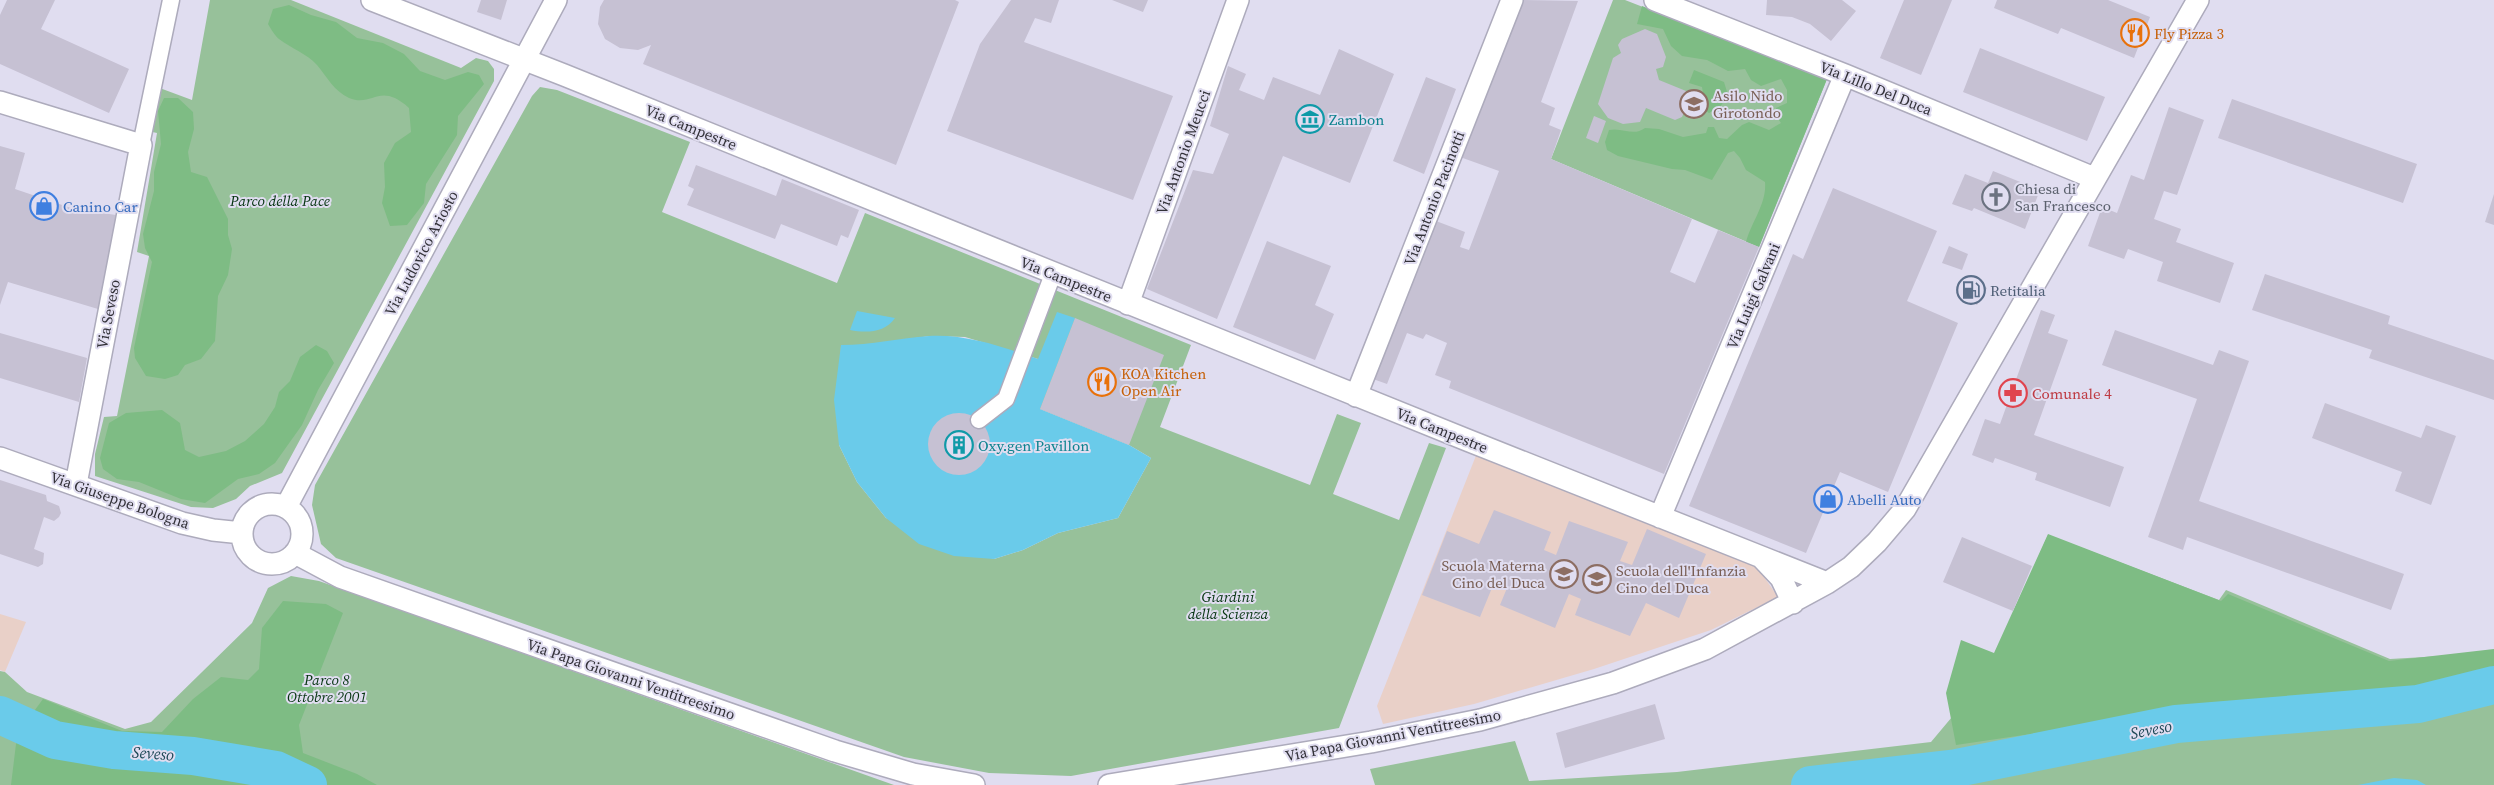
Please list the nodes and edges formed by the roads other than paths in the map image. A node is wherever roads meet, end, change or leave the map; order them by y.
1 (171, 0) edge
2 (372, 0) edge
3 (556, 0) edge
4 (1238, 0) edge
5 (1512, 0) edge
6 (1655, 0) edge
7 (2198, 0) edge
8 (523, 60) junction
9 (1845, 75) junction
10 (0, 102) edge
11 (141, 145) junction
12 (2094, 178) junction
13 (1053, 274) junction
14 (1128, 304) junction
15 (1356, 396) junction
16 (980, 420) dead end
17 (0, 458) edge
18 (76, 484) junction
19 (286, 507) junction
20 (1660, 517) junction
21 (242, 533) junction
22 (295, 553) junction
23 (1761, 557) junction
24 (1827, 583) junction
25 (1793, 603) junction
26 (974, 785) edge
27 (1109, 785) edge

1 - 11 street
2 - 8 street, Via Campestre
3 - 8 street, Via Ludovico Ariosto
4 - 14 street, Via Antonio Meucci
5 - 15 street, Via Antonio Pacinotti
6 - 9 street, Via Lillo Del Duca
7 - 12 street, Via Papa Giovanni Ventitreesimo
8 - 13 street, Via Campestre
8 - 19 street, Via Ludovico Ariosto
9 - 12 street, Via Lillo Del Duca
9 - 20 street, Via Luigi Galvani
10 - 11 street
11 - 18 street, Via Seveso
12 - 24 street, Via Papa Giovanni Ventitreesimo
13 - 14 street, Via Campestre
13 - 16 street
14 - 15 street, Via Campestre
15 - 20 street, Via Campestre
17 - 18 street, Via Giuseppe Bologna
18 - 21 street, Via Giuseppe Bologna
19 - 21 street
19 - 22 street
20 - 23 street, Via Campestre
21 - 22 street
22 - 26 street, Via Papa Giovanni Ventitreesimo
23 - 24 street, Via Campestre
23 - 25 street, Via Campestre
24 - 25 street, Via Papa Giovanni Ventitreesimo
25 - 27 street, Via Papa Giovanni Ventitreesimo

